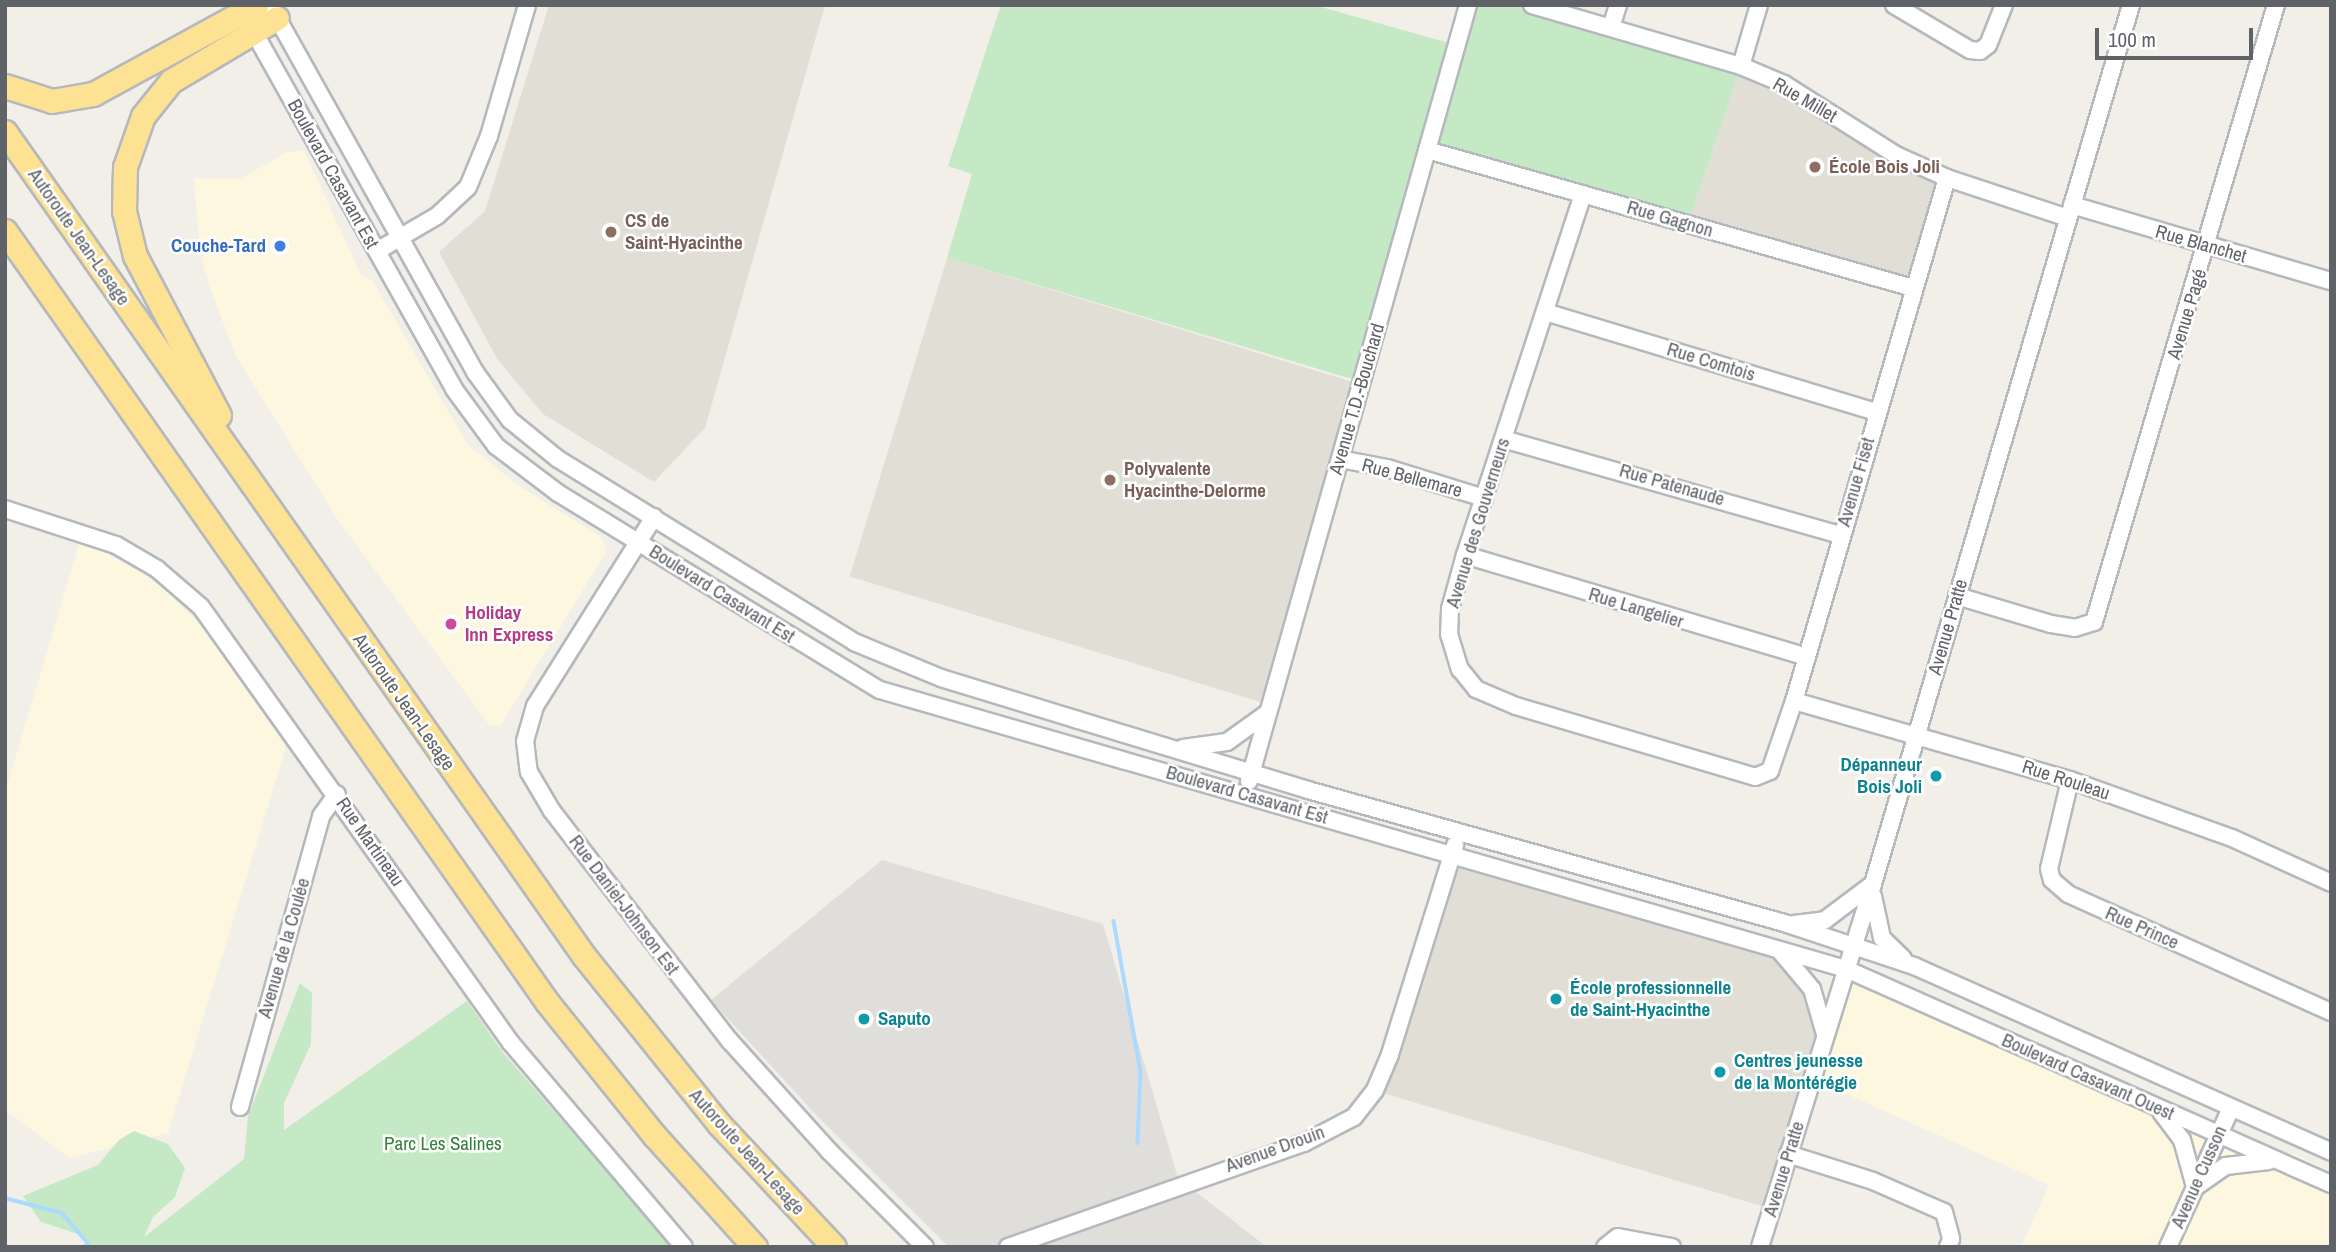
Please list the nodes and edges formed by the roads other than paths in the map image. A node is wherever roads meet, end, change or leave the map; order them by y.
1 (527, 5) edge
2 (1468, 5) edge
3 (1532, 5) edge
4 (1618, 5) edge
5 (1759, 5) edge
6 (1894, 5) edge
7 (2004, 5) edge
8 (2131, 5) edge
9 (2276, 5) edge
10 (274, 11) edge
11 (247, 14) edge
12 (1611, 27) junction
13 (1741, 66) junction
14 (5, 86) edge
15 (5, 132) edge
16 (1427, 150) junction
17 (1947, 178) junction
18 (1583, 194) junction
19 (2070, 212) junction
20 (5, 231) edge
21 (400, 237) junction
22 (2207, 246) junction
23 (377, 251) junction
24 (5, 256) edge
25 (2331, 281) edge
26 (1913, 288) junction
27 (55, 303) junction
28 (1545, 312) junction
29 (1876, 412) junction
30 (1503, 439) junction
31 (1340, 459) junction
32 (1484, 498) junction
33 (5, 509) edge
34 (654, 517) junction
35 (278, 522) junction
36 (1841, 536) junction
37 (639, 543) junction
38 (1465, 555) junction
39 (1957, 596) junction
40 (1807, 657) junction
41 (1794, 701) junction
42 (1269, 709) junction
43 (1917, 734) junction
44 (1174, 749) junction
45 (1251, 771) junction
46 (1755, 777) joint
47 (2070, 780) junction
48 (1245, 793) junction
49 (337, 794) junction
50 (1459, 832) junction
51 (1453, 855) junction
52 (2331, 883) edge
53 (1873, 884) junction
54 (1787, 924) junction
55 (1853, 945) junction
56 (1781, 952) junction
57 (1914, 966) junction
58 (1846, 969) junction
59 (2331, 1012) edge
60 (1825, 1034) junction
61 (240, 1107) dead end
62 (2157, 1108) junction
63 (2231, 1108) junction
64 (2218, 1134) junction
65 (2331, 1152) edge
66 (1788, 1154) junction
67 (2280, 1161) junction
68 (2331, 1184) edge
69 (2195, 1187) junction
70 (684, 1247) edge
71 (755, 1247) edge
72 (834, 1247) edge
73 (925, 1247) edge
74 (1008, 1247) edge
75 (1605, 1247) edge
76 (1672, 1247) edge
77 (1760, 1247) edge
78 (1948, 1247) edge
79 (2168, 1247) edge

1 - 21 street
2 - 16 street, Avenue T.D.-Bouchard
3 - 12 street, Rue Millet
4 - 12 street
5 - 13 street
6 - 7 street
8 - 19 street, Avenue Pratte
9 - 22 street, Avenue Pagé
10 - 11 highway
10 - 21 street, Boulevard Casavant Est
11 - 14 highway
11 - 23 street, Boulevard Casavant Est
11 - 35 highway
12 - 13 street, Rue Millet
13 - 17 street, Rue Millet
15 - 35 highway, Autoroute Jean-Lesage
16 - 18 street, Rue Gagnon
16 - 31 street, Avenue T.D.-Bouchard
17 - 19 street, Rue Millet
17 - 26 street, Avenue Fiset
18 - 26 street, Rue Gagnon
18 - 28 street, Avenue des Gouverneurs
19 - 22 street, Rue Blanchet
19 - 39 street, Avenue Pratte
20 - 27 highway
21 - 23 street
21 - 34 street, Boulevard Casavant Est
22 - 25 street, Rue Blanchet
22 - 39 street, Avenue Pagé
23 - 37 street, Boulevard Casavant Est
24 - 27 highway
26 - 29 street, Avenue Fiset
27 - 71 highway
28 - 29 street, Rue Comtois
28 - 30 street, Avenue des Gouverneurs
29 - 36 street, Avenue Fiset
30 - 32 street, Avenue des Gouverneurs
30 - 36 street, Rue Patenaude
31 - 32 street, Rue Bellemare
31 - 42 street, Avenue T.D.-Bouchard
32 - 38 street, Avenue des Gouverneurs
33 - 49 street, Rue Martineau
34 - 37 street, Rue Daniel-Johnson Est
34 - 44 street, Boulevard Casavant Est
35 - 72 highway, Autoroute Jean-Lesage
36 - 40 street, Avenue Fiset
37 - 48 street, Boulevard Casavant Est
37 - 73 street, Rue Daniel-Johnson Est
38 - 40 street, Rue Langelier
38 - 46 street, Avenue des Gouverneurs
39 - 43 street, Avenue Pratte
40 - 41 street, Avenue Fiset
41 - 43 street, Rue Rouleau
41 - 46 street, Avenue Fiset
42 - 44 street
42 - 45 street, Avenue T.D.-Bouchard
43 - 47 street, Rue Rouleau
43 - 53 street, Avenue Pratte
44 - 45 street, Boulevard Casavant Est
45 - 48 street, Avenue T.D.-Bouchard
45 - 50 street, Boulevard Casavant Est
47 - 52 street, Rue Rouleau
47 - 59 street, Rue Prince
48 - 51 street, Boulevard Casavant Est
49 - 61 street, Avenue de la Coulée
49 - 70 street, Rue Martineau
50 - 51 street
50 - 54 street, Boulevard Casavant Est
51 - 56 street, Boulevard Casavant Est
51 - 74 street, Avenue Drouin
53 - 54 street
53 - 55 street, Avenue Pratte
53 - 57 street
54 - 55 street, Boulevard Casavant Est
55 - 57 street, Boulevard Casavant Ouest
55 - 58 street, Avenue Pratte
56 - 58 street, Boulevard Casavant Est
56 - 60 street
57 - 63 street, Boulevard Casavant Ouest
58 - 60 street, Avenue Pratte
58 - 62 street, Boulevard Casavant Ouest
60 - 66 street, Avenue Pratte
62 - 64 street, Boulevard Casavant Ouest
62 - 69 street
63 - 64 street, Avenue Cusson
63 - 65 street, Boulevard Casavant Ouest
64 - 67 street, Boulevard Casavant Ouest
64 - 69 street, Avenue Cusson
66 - 77 street, Avenue Pratte
66 - 78 street
67 - 68 street, Boulevard Casavant Ouest
67 - 69 street
69 - 79 street, Avenue Cusson
75 - 76 street

